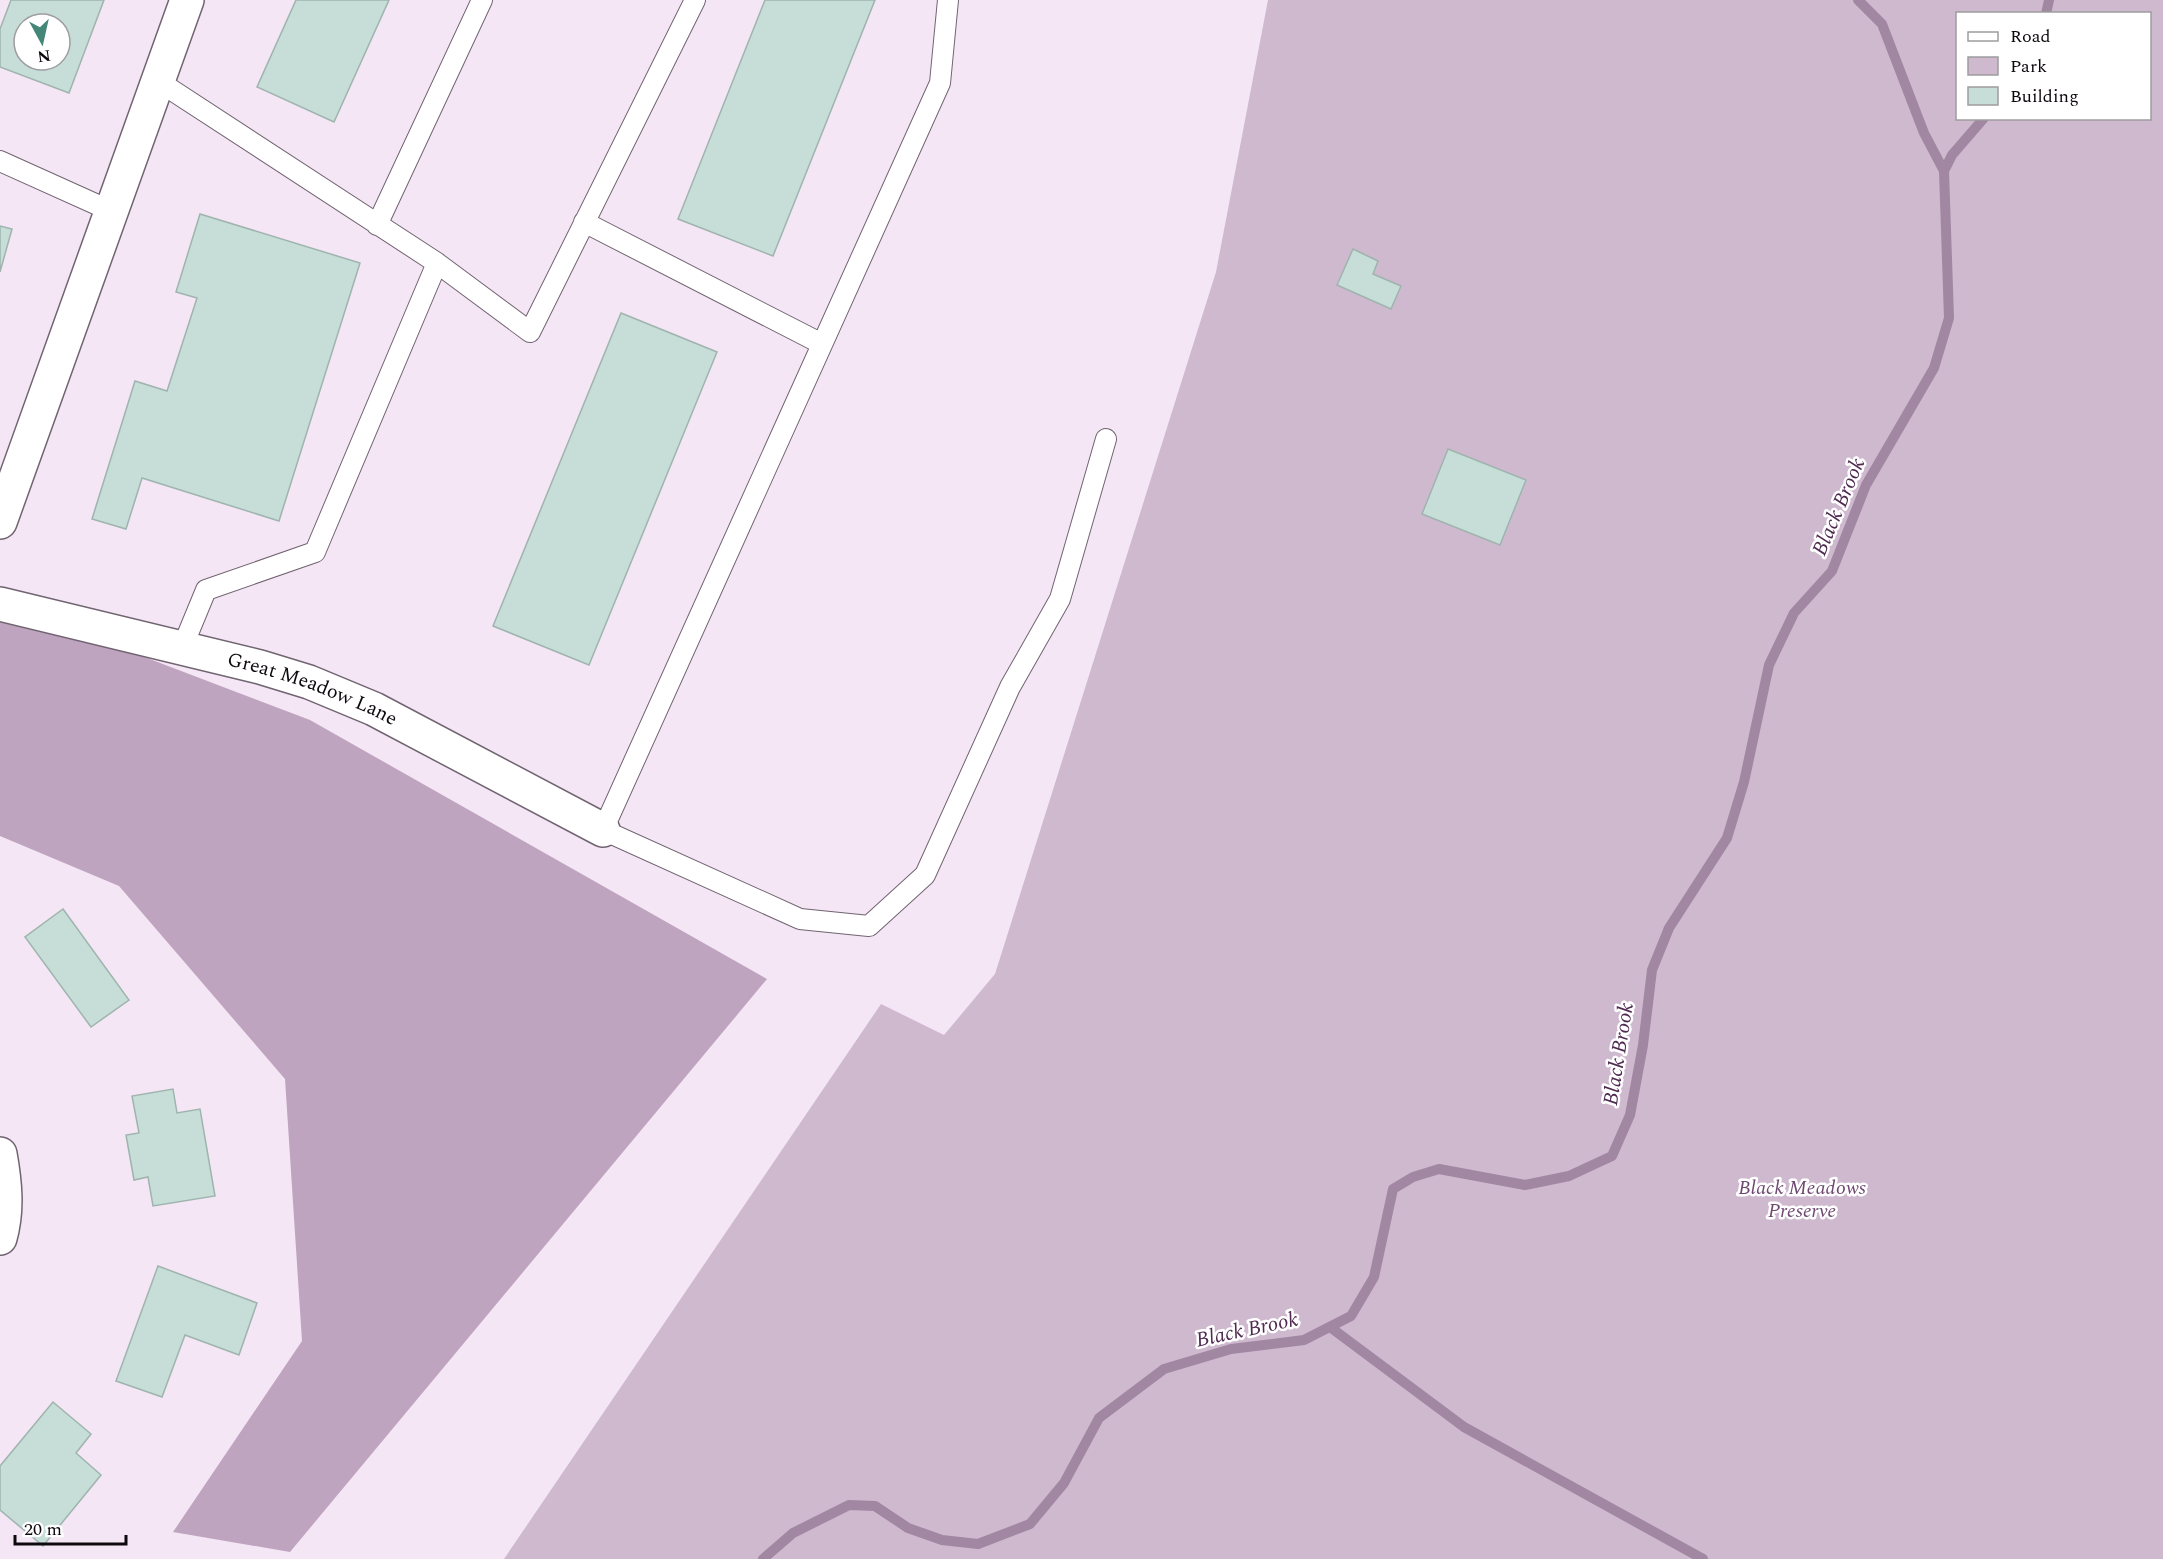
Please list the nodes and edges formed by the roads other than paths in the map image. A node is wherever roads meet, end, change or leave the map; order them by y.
1 (187, 0) edge
2 (482, 0) edge
3 (695, 0) edge
4 (948, 0) edge
5 (158, 81) junction
6 (0, 161) edge
7 (111, 211) junction
8 (584, 222) junction
9 (377, 225) junction
10 (437, 263) junction
11 (822, 344) junction
12 (1106, 439) dead end
13 (0, 522) edge
14 (0, 604) edge
15 (182, 648) junction
16 (603, 830) junction
17 (0, 1154) edge
18 (0, 1238) edge

1 - 5 street
2 - 9 lane
3 - 8 lane
4 - 11 lane
5 - 7 street
5 - 9 lane
6 - 7 lane
7 - 13 street
8 - 10 lane
8 - 11 lane
9 - 10 lane
10 - 15 lane
11 - 16 lane
12 - 16 lane
14 - 15 street, Great Meadow Lane
15 - 16 street, Great Meadow Lane
17 - 18 street

